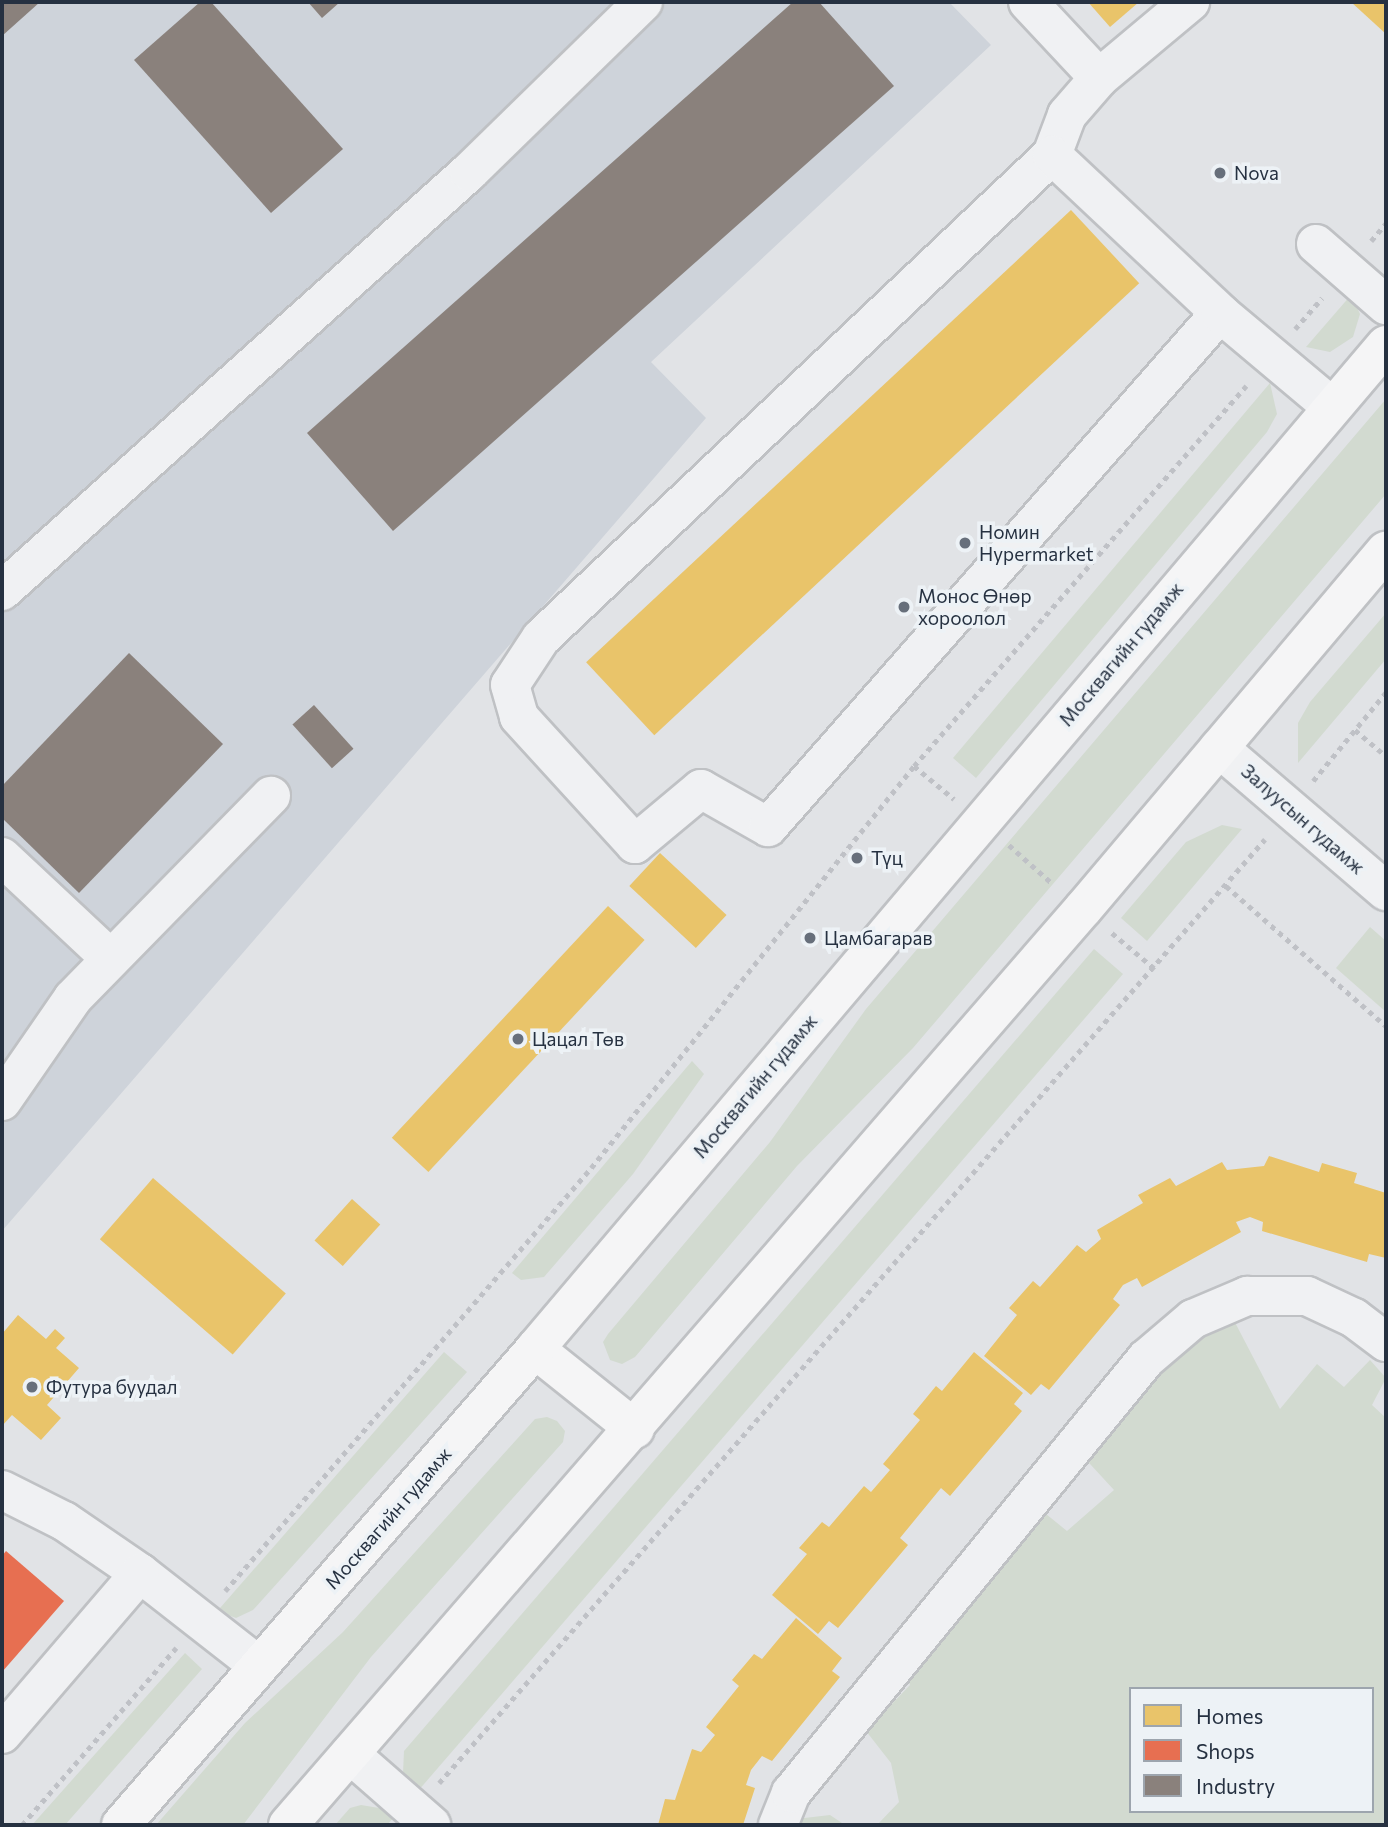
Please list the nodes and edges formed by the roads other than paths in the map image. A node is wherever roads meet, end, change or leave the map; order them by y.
1 (643, 2) edge
2 (1028, 2) edge
3 (1190, 2) edge
4 (1099, 78) junction
5 (1052, 155) junction
6 (1316, 244) dead end
7 (1386, 305) edge
8 (1220, 313) junction
9 (1386, 345) edge
10 (1332, 407) junction
11 (1386, 551) edge
12 (2, 591) edge
13 (1219, 748) junction
14 (271, 796) dead end
15 (2, 857) edge
16 (1383, 882) edge
17 (111, 959) junction
18 (2, 1101) edge
19 (1386, 1342) edge
20 (535, 1349) junction
21 (635, 1429) junction
22 (2, 1490) edge
23 (140, 1573) junction
24 (259, 1666) junction
25 (2, 1734) edge
26 (350, 1754) junction
27 (423, 1818) edge
28 (121, 1825) edge
29 (288, 1825) edge
30 (778, 1825) edge

1 - 12 street
2 - 4 street
3 - 4 street
4 - 5 street
5 - 8 street
5 - 8 street
6 - 7 street
8 - 10 street
9 - 10 highway, Москвагийн гудамж
10 - 20 highway, Москвагийн гудамж
11 - 13 highway
13 - 16 street, Залуусын гудамж
13 - 21 highway
14 - 17 street
15 - 17 street
17 - 18 street
19 - 30 street
20 - 21 highway
20 - 24 highway, Москвагийн гудамж
21 - 26 highway
22 - 23 street
23 - 24 street
23 - 25 street
24 - 28 highway, Москвагийн гудамж
26 - 27 street
26 - 29 highway

